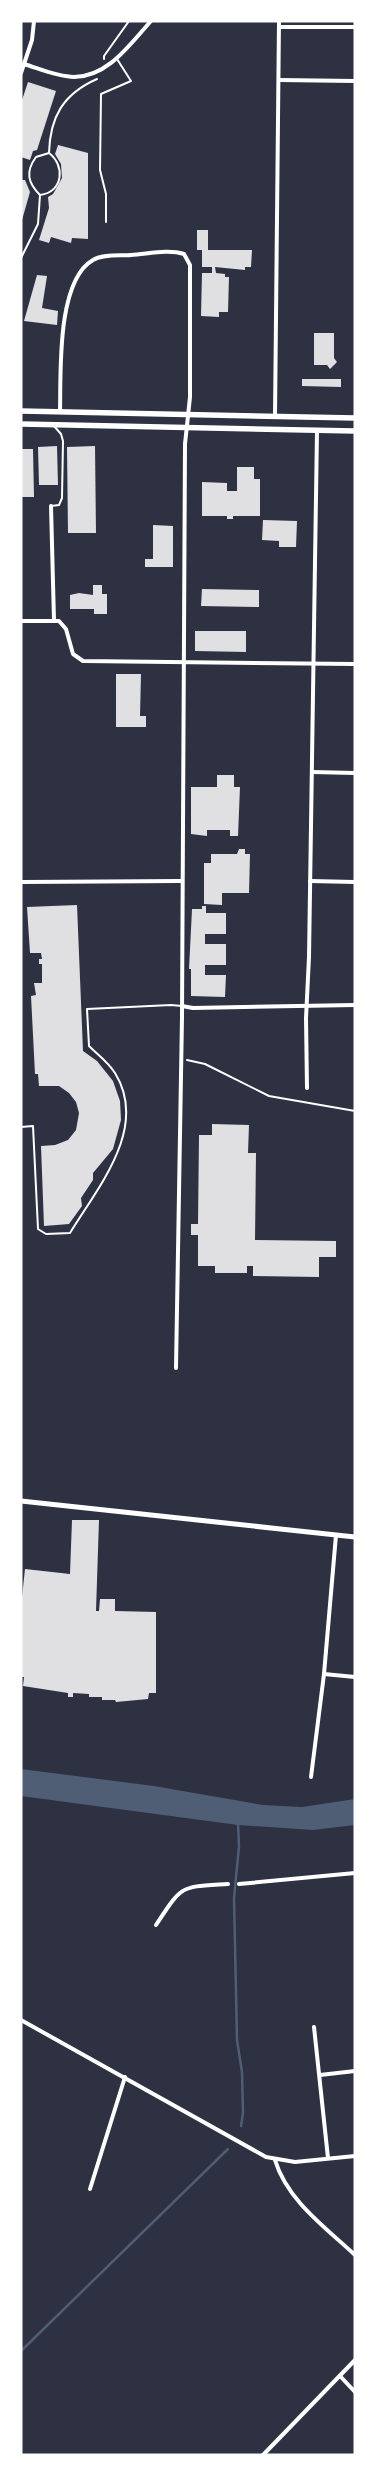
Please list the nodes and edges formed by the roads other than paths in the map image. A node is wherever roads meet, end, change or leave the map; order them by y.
1 (34, 21) edge
2 (151, 21) edge
3 (279, 21) edge
4 (279, 27) junction
5 (355, 27) edge
6 (116, 59) junction
7 (24, 64) junction
8 (21, 73) edge
9 (279, 80) junction
10 (355, 81) edge
11 (106, 222) dead end
12 (21, 411) edge
13 (60, 412) junction
14 (188, 414) junction
15 (275, 416) junction
16 (355, 418) edge
17 (21, 424) edge
18 (52, 425) junction
19 (186, 427) junction
20 (317, 430) junction
21 (355, 431) edge
22 (51, 506) joint
23 (54, 620) junction
24 (21, 621) edge
25 (183, 661) junction
26 (313, 663) junction
27 (355, 664) edge
28 (312, 772) junction
29 (355, 773) edge
30 (181, 881) junction
31 (310, 881) junction
32 (21, 882) edge
33 (355, 882) edge
34 (355, 1005) edge
35 (182, 1006) junction
36 (307, 1006) junction
37 (307, 1088) dead end
38 (21, 1127) edge
39 (176, 1368) dead end
40 (21, 1501) edge
41 (336, 1535) junction
42 (355, 1537) edge
43 (324, 1674) junction
44 (355, 1677) edge
45 (311, 1777) dead end
46 (355, 1874) edge
47 (228, 1884) dead end
48 (239, 1884) dead end
49 (156, 1925) dead end
50 (21, 2020) edge
51 (314, 2027) dead end
52 (355, 2071) edge
53 (320, 2075) junction
54 (125, 2077) junction
55 (355, 2156) edge
56 (328, 2158) junction
57 (275, 2160) junction
58 (90, 2188) dead end
59 (355, 2255) edge
60 (355, 2360) edge
61 (340, 2376) junction
62 (355, 2392) edge
63 (263, 2455) edge

1 - 7 street
2 - 6 street
3 - 4 street
4 - 5 street
4 - 9 street
6 - 7 street
6 - 11 lane
7 - 8 street
9 - 10 street
9 - 15 street
12 - 13 main road
13 - 14 main road
13 - 14 street
14 - 15 main road
14 - 19 street
15 - 16 main road
17 - 18 main road
18 - 19 main road
18 - 22 lane
19 - 20 main road
19 - 25 street
20 - 21 main road
20 - 26 street
22 - 23 street
23 - 24 street
23 - 25 street
25 - 26 street
25 - 30 street
26 - 27 street
26 - 28 street
28 - 29 street
28 - 31 street
30 - 32 street
30 - 35 street
31 - 33 street
31 - 36 street
34 - 36 street
35 - 36 street
35 - 38 lane
35 - 39 street
36 - 37 street
40 - 41 street
41 - 42 street
41 - 43 street
43 - 44 street
43 - 45 street
46 - 48 street
47 - 49 street
50 - 54 street
51 - 53 street
52 - 53 street
53 - 56 street
54 - 57 street
54 - 58 street
55 - 56 street
56 - 57 street
57 - 59 street
60 - 61 street
61 - 62 street
61 - 63 street

